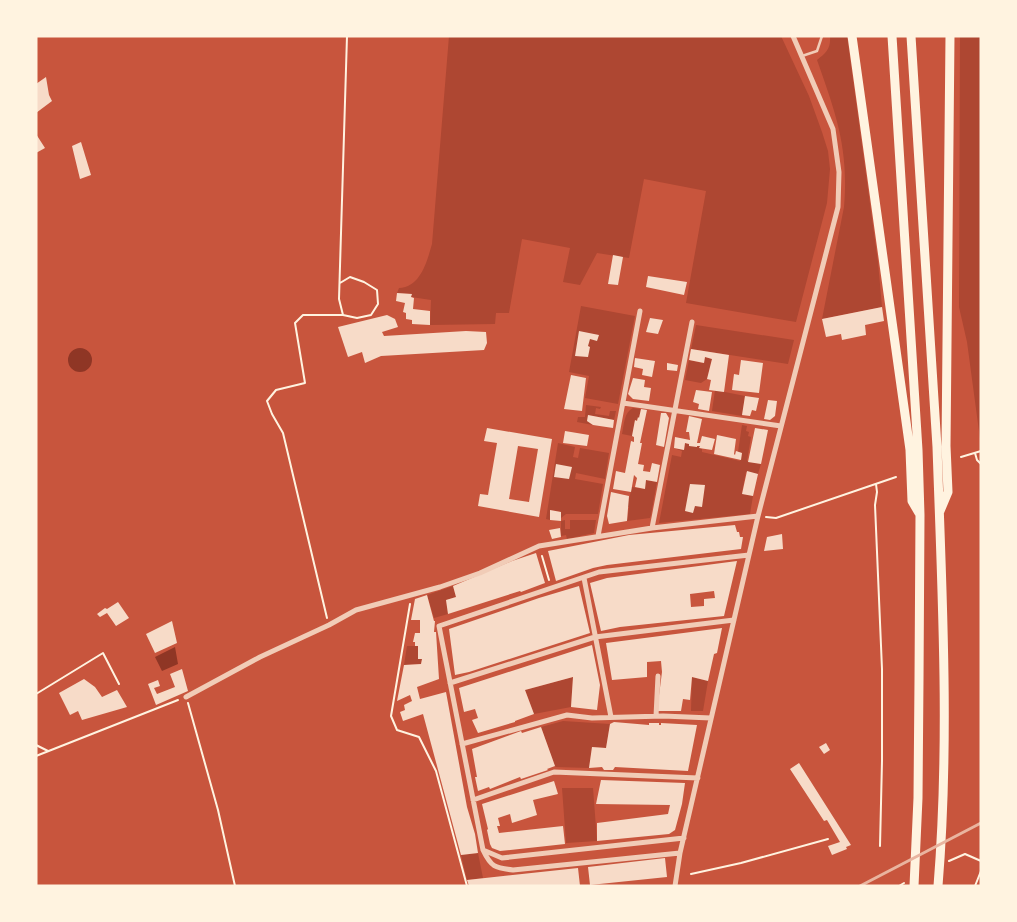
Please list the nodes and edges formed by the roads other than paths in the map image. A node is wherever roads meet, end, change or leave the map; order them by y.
1 (793, 36) edge
2 (822, 36) edge
3 (852, 36) edge
4 (892, 36) edge
5 (910, 36) edge
6 (950, 36) edge
7 (800, 57) junction
8 (640, 312) dead end
9 (692, 322) dead end
10 (623, 402) junction
11 (674, 410) junction
12 (781, 426) junction
13 (939, 513) junction
14 (920, 515) junction
15 (758, 516) junction
16 (652, 528) junction
17 (598, 536) junction
18 (749, 555) junction
19 (584, 578) junction
20 (734, 620) junction
21 (595, 637) junction
22 (658, 676) dead end
23 (450, 682) junction
24 (186, 697) road end
25 (656, 716) junction
26 (611, 717) junction
27 (711, 718) junction
28 (462, 744) junction
29 (698, 778) junction
30 (473, 800) junction
31 (684, 838) junction
32 (483, 850) junction
33 (680, 853) junction
34 (502, 858) junction
35 (498, 869) junction
36 (939, 883) edge
37 (914, 885) edge
38 (674, 886) edge

1 - 7 street
2 - 7 lane
3 - 14 highway
4 - 14 highway
5 - 13 highway
6 - 13 highway
7 - 12 street
8 - 10 street
9 - 11 street
10 - 11 street
10 - 17 street
11 - 12 street
11 - 16 street
12 - 15 street
13 - 36 highway
14 - 37 highway
15 - 16 street
15 - 18 street
16 - 17 street
17 - 24 street
18 - 19 street
18 - 20 street
19 - 21 street
19 - 23 street
20 - 21 street
20 - 27 street
21 - 23 street
21 - 26 street
22 - 25 street
23 - 28 street
25 - 26 street
25 - 27 street
26 - 28 street
27 - 29 street
28 - 30 street
29 - 30 street
29 - 31 street
30 - 32 street
31 - 33 street
31 - 34 street
32 - 34 street
32 - 35 street
33 - 35 street
33 - 38 street
34 - 35 street

